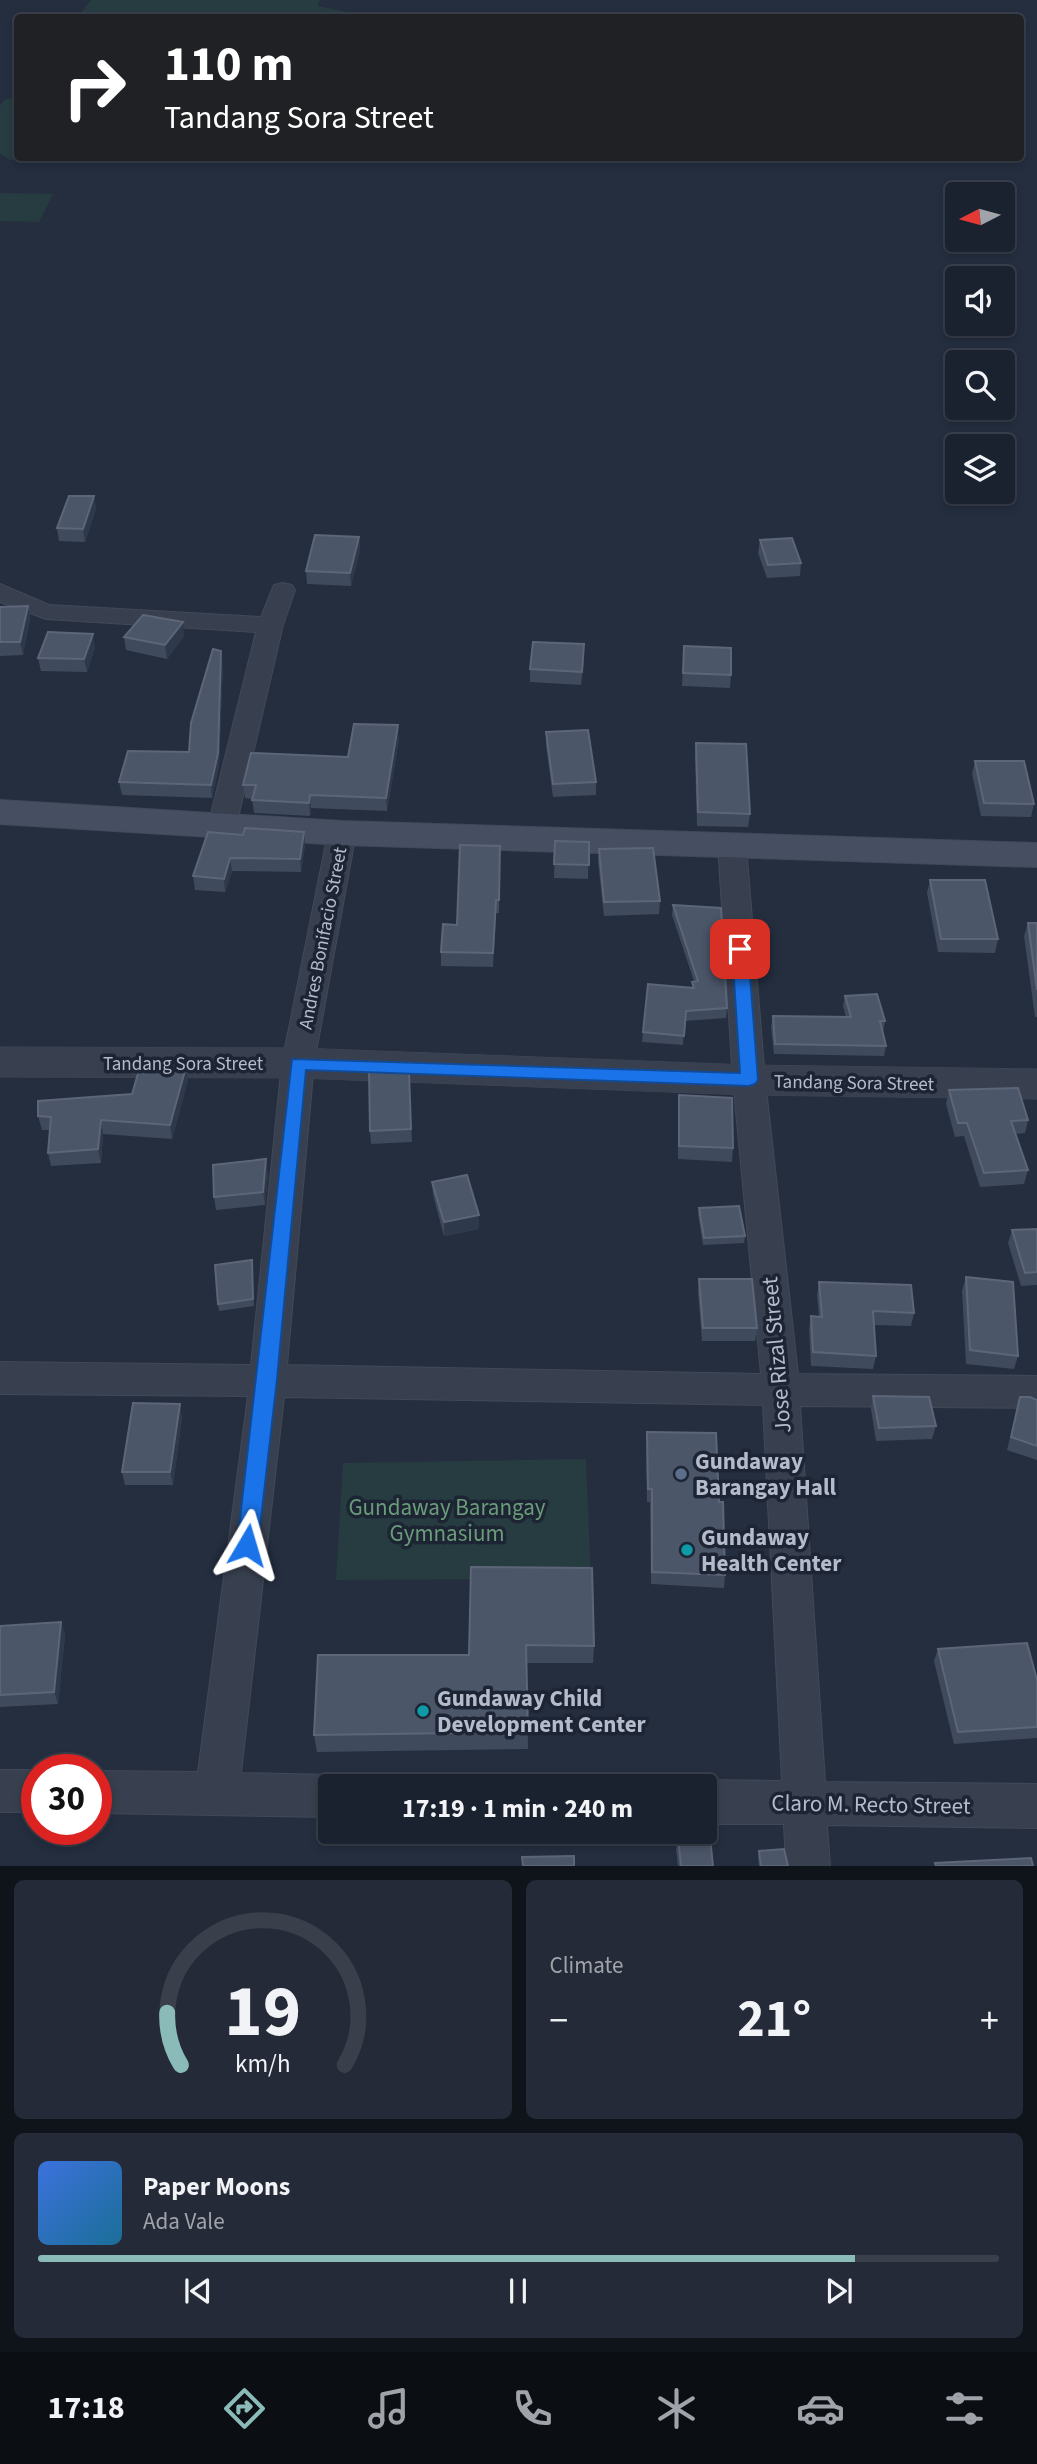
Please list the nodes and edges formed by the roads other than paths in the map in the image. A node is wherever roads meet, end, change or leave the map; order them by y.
1 (283, 590) dead end
2 (0, 591) edge
3 (270, 625) junction
4 (0, 812) edge
5 (222, 826) junction
6 (342, 832) junction
7 (732, 845) junction
8 (1037, 855) edge
9 (0, 1062) edge
10 (298, 1063) junction
11 (749, 1080) junction
12 (1037, 1084) edge
13 (0, 1378) edge
14 (268, 1379) junction
15 (781, 1391) junction
16 (1037, 1392) edge
17 (0, 1791) edge
18 (21, 1791) edge
19 (112, 1792) edge
20 (217, 1794) junction
21 (318, 1796) edge
22 (717, 1802) edge
23 (806, 1803) junction
24 (1037, 1806) edge
25 (808, 1866) edge

1 - 3 street
2 - 3 street
3 - 5 street
4 - 5 main road
5 - 6 main road
6 - 7 main road
6 - 10 street, Andres Bonifacio Street
7 - 8 main road
7 - 11 street, Jose Rizal Street
9 - 10 street, Tandang Sora Street
10 - 11 street, Tandang Sora Street
10 - 14 street, Andres Bonifacio Street
11 - 12 street, Tandang Sora Street
11 - 15 street, Jose Rizal Street
13 - 14 street
14 - 15 street
14 - 20 street, Andres Bonifacio Street
15 - 16 street
15 - 23 street, Jose Rizal Street
17 - 18 street
19 - 20 street
20 - 21 street
22 - 23 street, Claro M. Recto Street
23 - 24 street, Claro M. Recto Street
23 - 25 street, Jose Rizal Street

